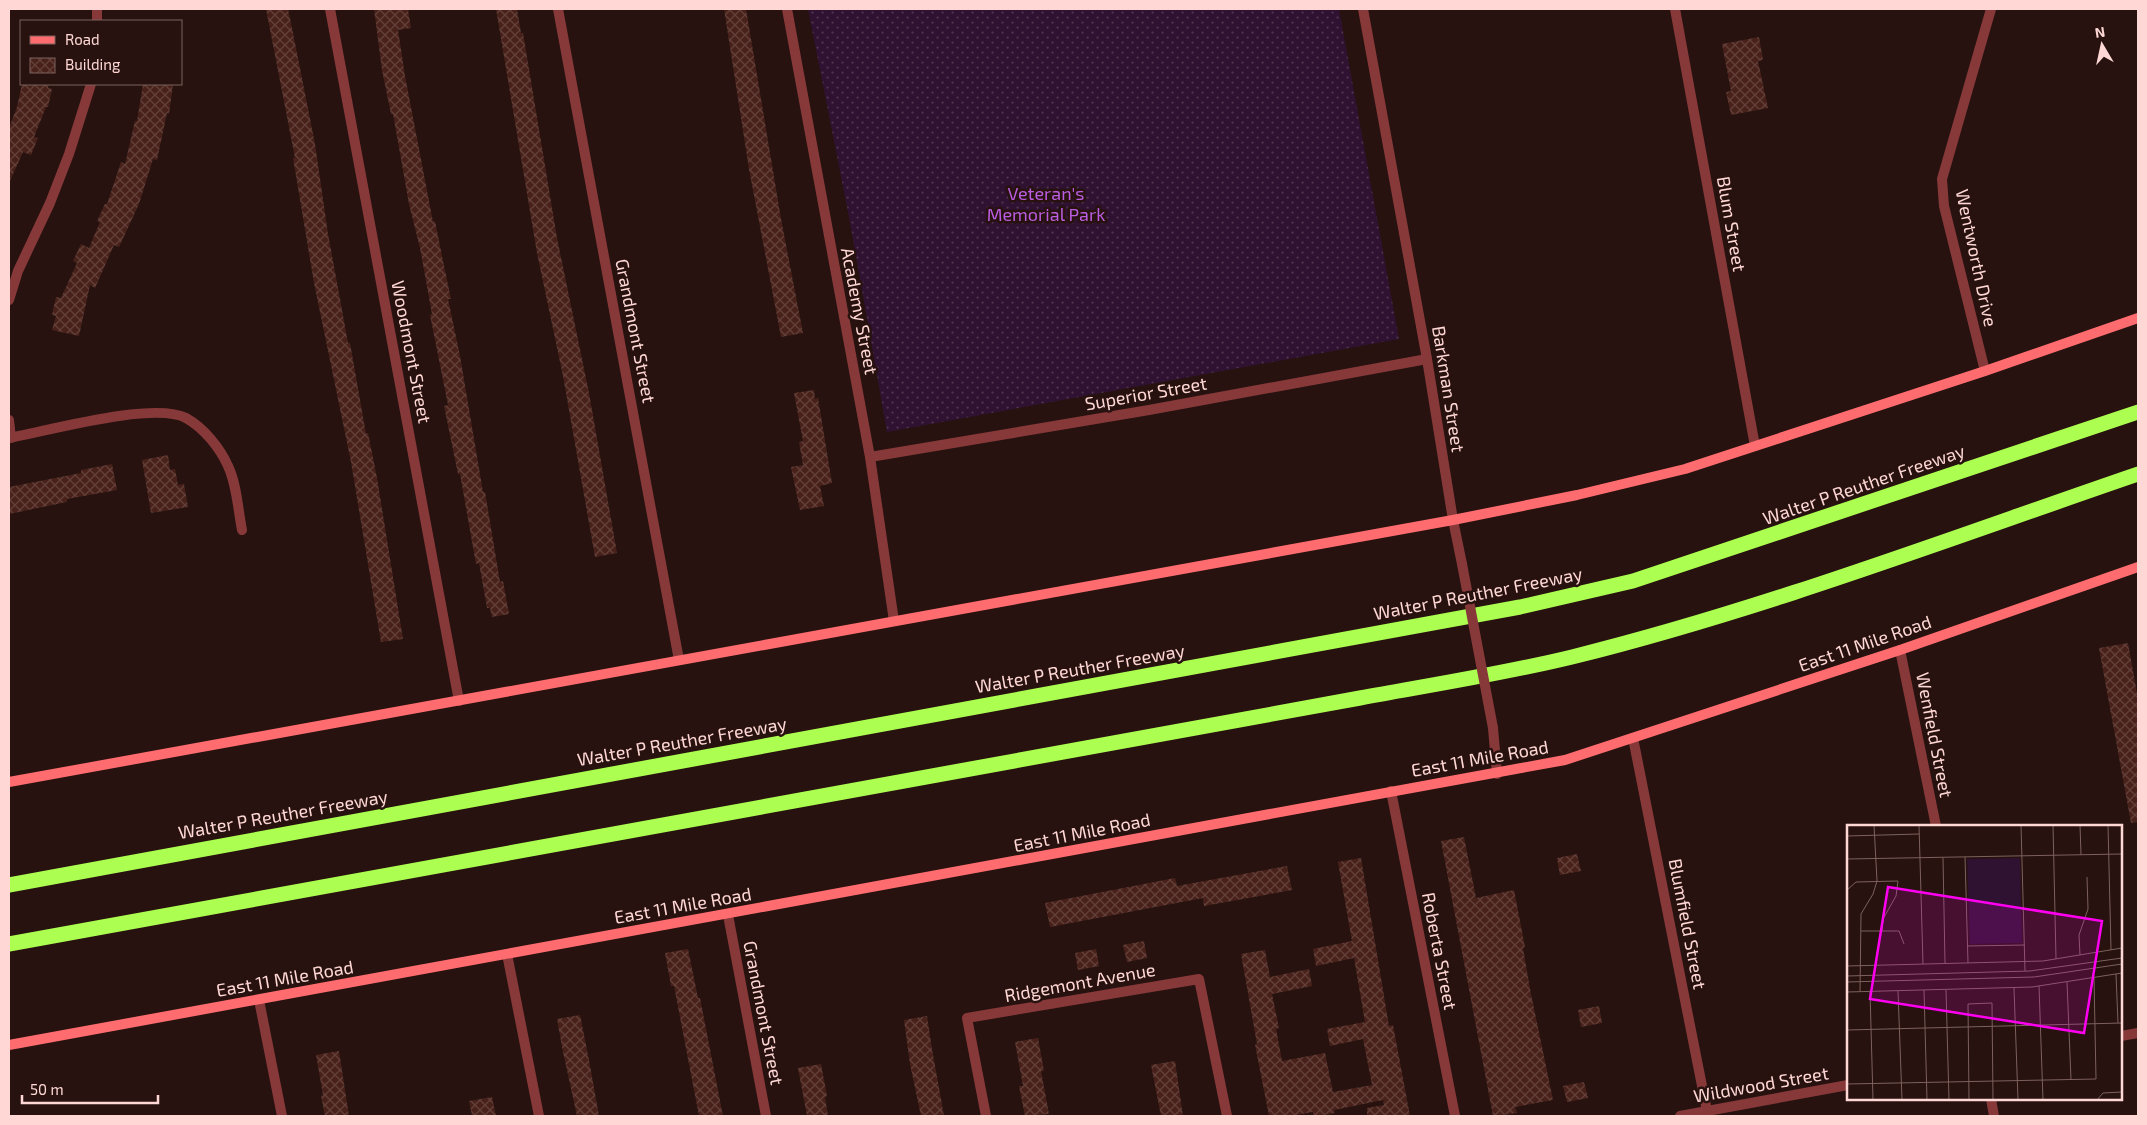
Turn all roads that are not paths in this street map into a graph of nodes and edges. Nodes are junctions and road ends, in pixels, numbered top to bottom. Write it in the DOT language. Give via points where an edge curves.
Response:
graph roads {
  1 [pos="330,9"];
  2 [pos="558,9"];
  3 [pos="787,9"];
  4 [pos="1363,9"];
  5 [pos="1675,9"];
  6 [pos="1992,9"];
  7 [pos="91,85"];
  8 [pos="9,300"];
  9 [pos="2138,318"];
  10 [pos="1427,359"];
  11 [pos="1984,371"];
  12 [pos="2138,412"];
  13 [pos="9,420"];
  14 [pos="10,438"];
  15 [pos="1755,446"];
  16 [pos="870,457"];
  17 [pos="2138,474"];
  18 [pos="1453,520"];
  19 [pos="242,530"];
  20 [pos="2138,567"];
  21 [pos="894,621"];
  22 [pos="1900,650"];
  23 [pos="679,660"];
  24 [pos="459,701"];
  25 [pos="1633,738"];
  26 [pos="1497,774"];
  27 [pos="9,782"];
  28 [pos="1391,792"];
  29 [pos="1936,825"];
  30 [pos="9,885"];
  31 [pos="728,915"];
  32 [pos="9,944"];
  33 [pos="507,954"];
  34 [pos="259,1000"];
  35 [pos="2138,1033"];
  36 [pos="2122,1036"];
  37 [pos="9,1045"];
  38 [pos="1847,1086"];
  39 [pos="1991,1100"];
  40 [pos="1708,1114"];
  41 [pos="282,1116"];
  42 [pos="539,1116"];
  43 [pos="766,1116"];
  44 [pos="986,1116"];
  45 [pos="1226,1116"];
  46 [pos="1455,1116"];
  47 [pos="1680,1116"];
  48 [pos="1994,1116"];
  1 -- 24 [label="street, Woodmont Street"];
  2 -- 23 [label="street, Grandmont Street"];
  3 -- 16 [label="street, Academy Street"];
  4 -- 10 [label="street, Barkman Street"];
  5 -- 15 [label="street, Blum Street"];
  6 -- 11 [label="street, Wentworth Drive" via="1942,179 1944,206"];
  7 -- 8 [label="street" via="69,154 18,271"];
  9 -- 11 [label="main road"];
  10 -- 16 [label="street, Superior Street"];
  10 -- 18 [label="street, Barkman Street"];
  11 -- 15 [label="main road"];
  12 -- 30 [label="highway, Walter P Reuther Freeway" via="1633,581 1520,607"];
  13 -- 14 [label="street"];
  14 -- 19 [label="street" via="149,413 185,418 216,445 229,467"];
  15 -- 18 [label="main road" via="1626,484"];
  16 -- 21 [label="street, Academy Street"];
  17 -- 32 [label="highway" via="1766,601 1571,657"];
  18 -- 21 [label="main road"];
  18 -- 26 [label="street, Barkman Street, bridge" via="1493,728"];
  20 -- 22 [label="main road, East 11 Mile Road"];
  21 -- 23 [label="main road"];
  22 -- 25 [label="main road, East 11 Mile Road"];
  22 -- 29 [label="street, Wenfield Street"];
  23 -- 24 [label="main road"];
  24 -- 27 [label="main road"];
  25 -- 26 [label="main road, East 11 Mile Road" via="1565,760"];
  25 -- 40 [label="street, Blumfield Street"];
  26 -- 28 [label="main road, East 11 Mile Road"];
  28 -- 31 [label="main road, East 11 Mile Road"];
  28 -- 46 [label="street, Roberta Street"];
  31 -- 33 [label="main road, East 11 Mile Road"];
  31 -- 43 [label="street, Grandmont Street"];
  33 -- 34 [label="main road, East 11 Mile Road"];
  33 -- 42 [label="street"];
  34 -- 37 [label="main road, East 11 Mile Road"];
  34 -- 41 [label="street"];
  35 -- 36 [label="street"];
  38 -- 40 [label="street, Wildwood Street"];
  39 -- 48 [label="street"];
  40 -- 47 [label="street, Wildwood Street"];
  44 -- 45 [label="street, Ridgemont Avenue" via="967,1018 1198,979"];
}
